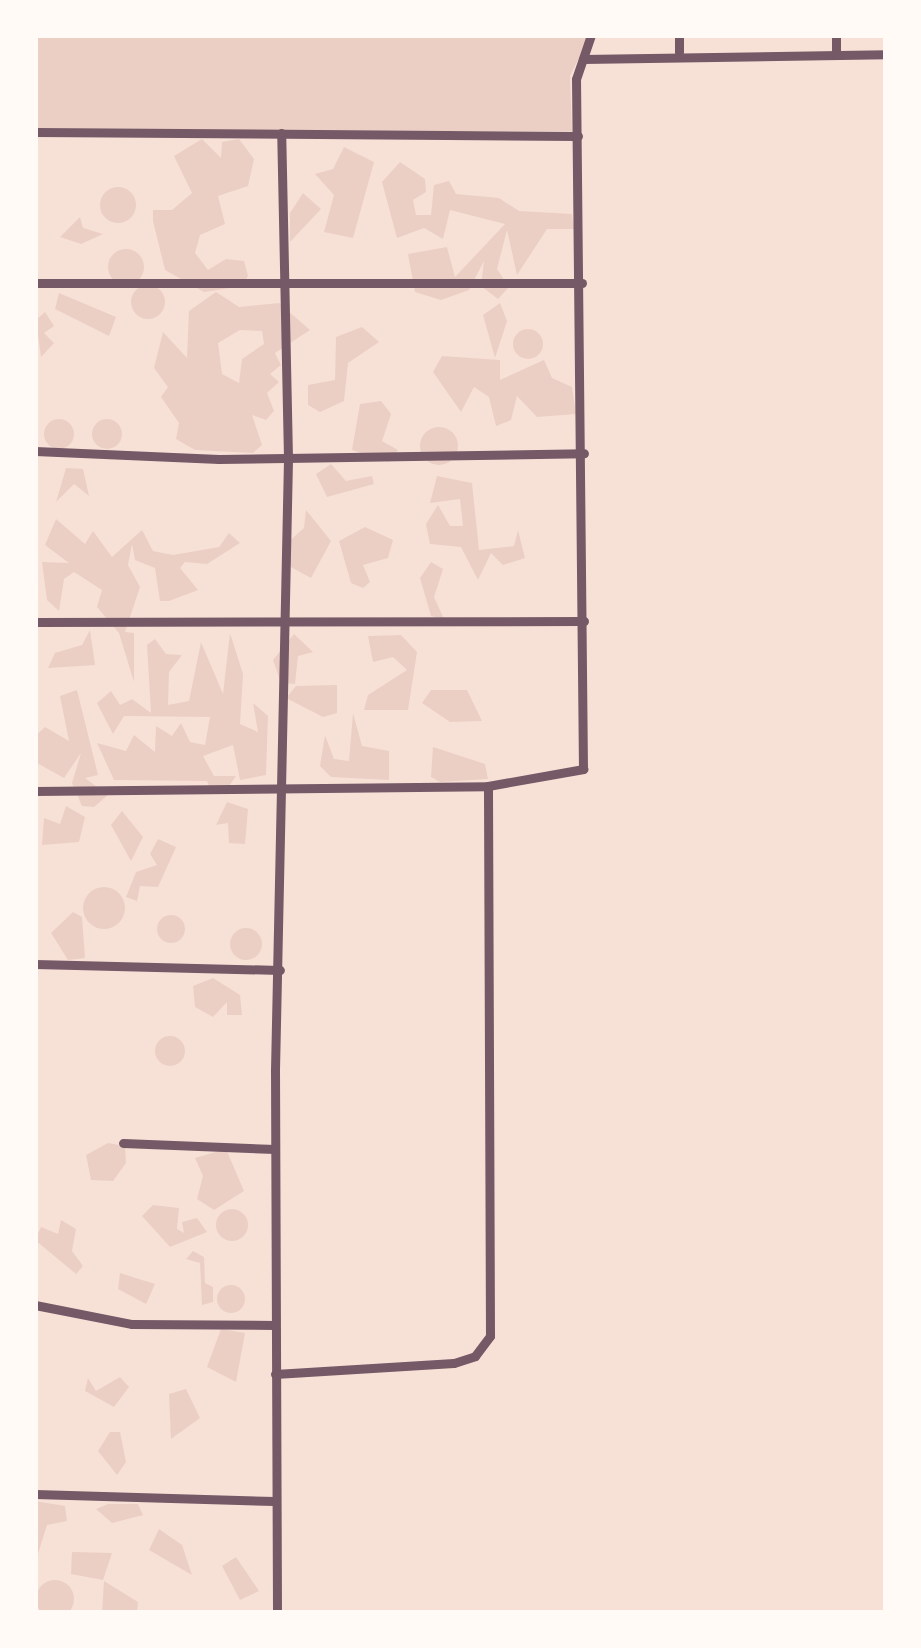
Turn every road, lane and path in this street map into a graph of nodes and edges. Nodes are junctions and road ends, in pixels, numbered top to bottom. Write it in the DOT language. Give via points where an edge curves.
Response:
graph roads {
  1 [pos="591,35"];
  2 [pos="679,35"];
  3 [pos="836,35"];
  4 [pos="678,52"];
  5 [pos="836,54"];
  6 [pos="886,54"];
  7 [pos="583,59"];
  8 [pos="35,132"];
  9 [pos="280,133"];
  10 [pos="578,136"];
  11 [pos="281,280"];
  12 [pos="35,283"];
  13 [pos="582,283"];
  14 [pos="35,451"];
  15 [pos="584,453"];
  16 [pos="288,458"];
  17 [pos="35,622"];
  18 [pos="584,622"];
  19 [pos="287,629"];
  20 [pos="488,786"];
  21 [pos="284,788"];
  22 [pos="35,791"];
  23 [pos="35,964"];
  24 [pos="280,970"];
  25 [pos="122,1143"];
  26 [pos="275,1150"];
  27 [pos="35,1305"];
  28 [pos="275,1325"];
  29 [pos="275,1374"];
  30 [pos="35,1494"];
  31 [pos="274,1501"];
  32 [pos="278,1613"];
  1 -- 7 [label="street"];
  2 -- 4 [label="street"];
  3 -- 5 [label="street"];
  4 -- 5 [label="street"];
  4 -- 7 [label="street"];
  5 -- 6 [label="street"];
  7 -- 10 [label="street"];
  8 -- 9 [label="street"];
  9 -- 10 [label="street"];
  9 -- 11 [label="street"];
  10 -- 13 [label="street"];
  11 -- 12 [label="street"];
  11 -- 13 [label="street"];
  11 -- 16 [label="street"];
  13 -- 15 [label="street"];
  14 -- 16 [label="street"];
  15 -- 16 [label="street"];
  15 -- 18 [label="street"];
  16 -- 19 [label="street"];
  17 -- 19 [label="street"];
  18 -- 19 [label="street"];
  18 -- 20 [label="street" via="583,770"];
  19 -- 21 [label="street"];
  20 -- 21 [label="street"];
  20 -- 29 [label="street" via="490,1336 454,1363"];
  21 -- 22 [label="street"];
  21 -- 24 [label="street"];
  23 -- 24 [label="street"];
  24 -- 26 [label="street"];
  25 -- 26 [label="street"];
  26 -- 28 [label="street"];
  27 -- 28 [label="street" via="132,1324"];
  28 -- 29 [label="street"];
  29 -- 31 [label="street"];
  30 -- 31 [label="street"];
  31 -- 32 [label="street"];
}
